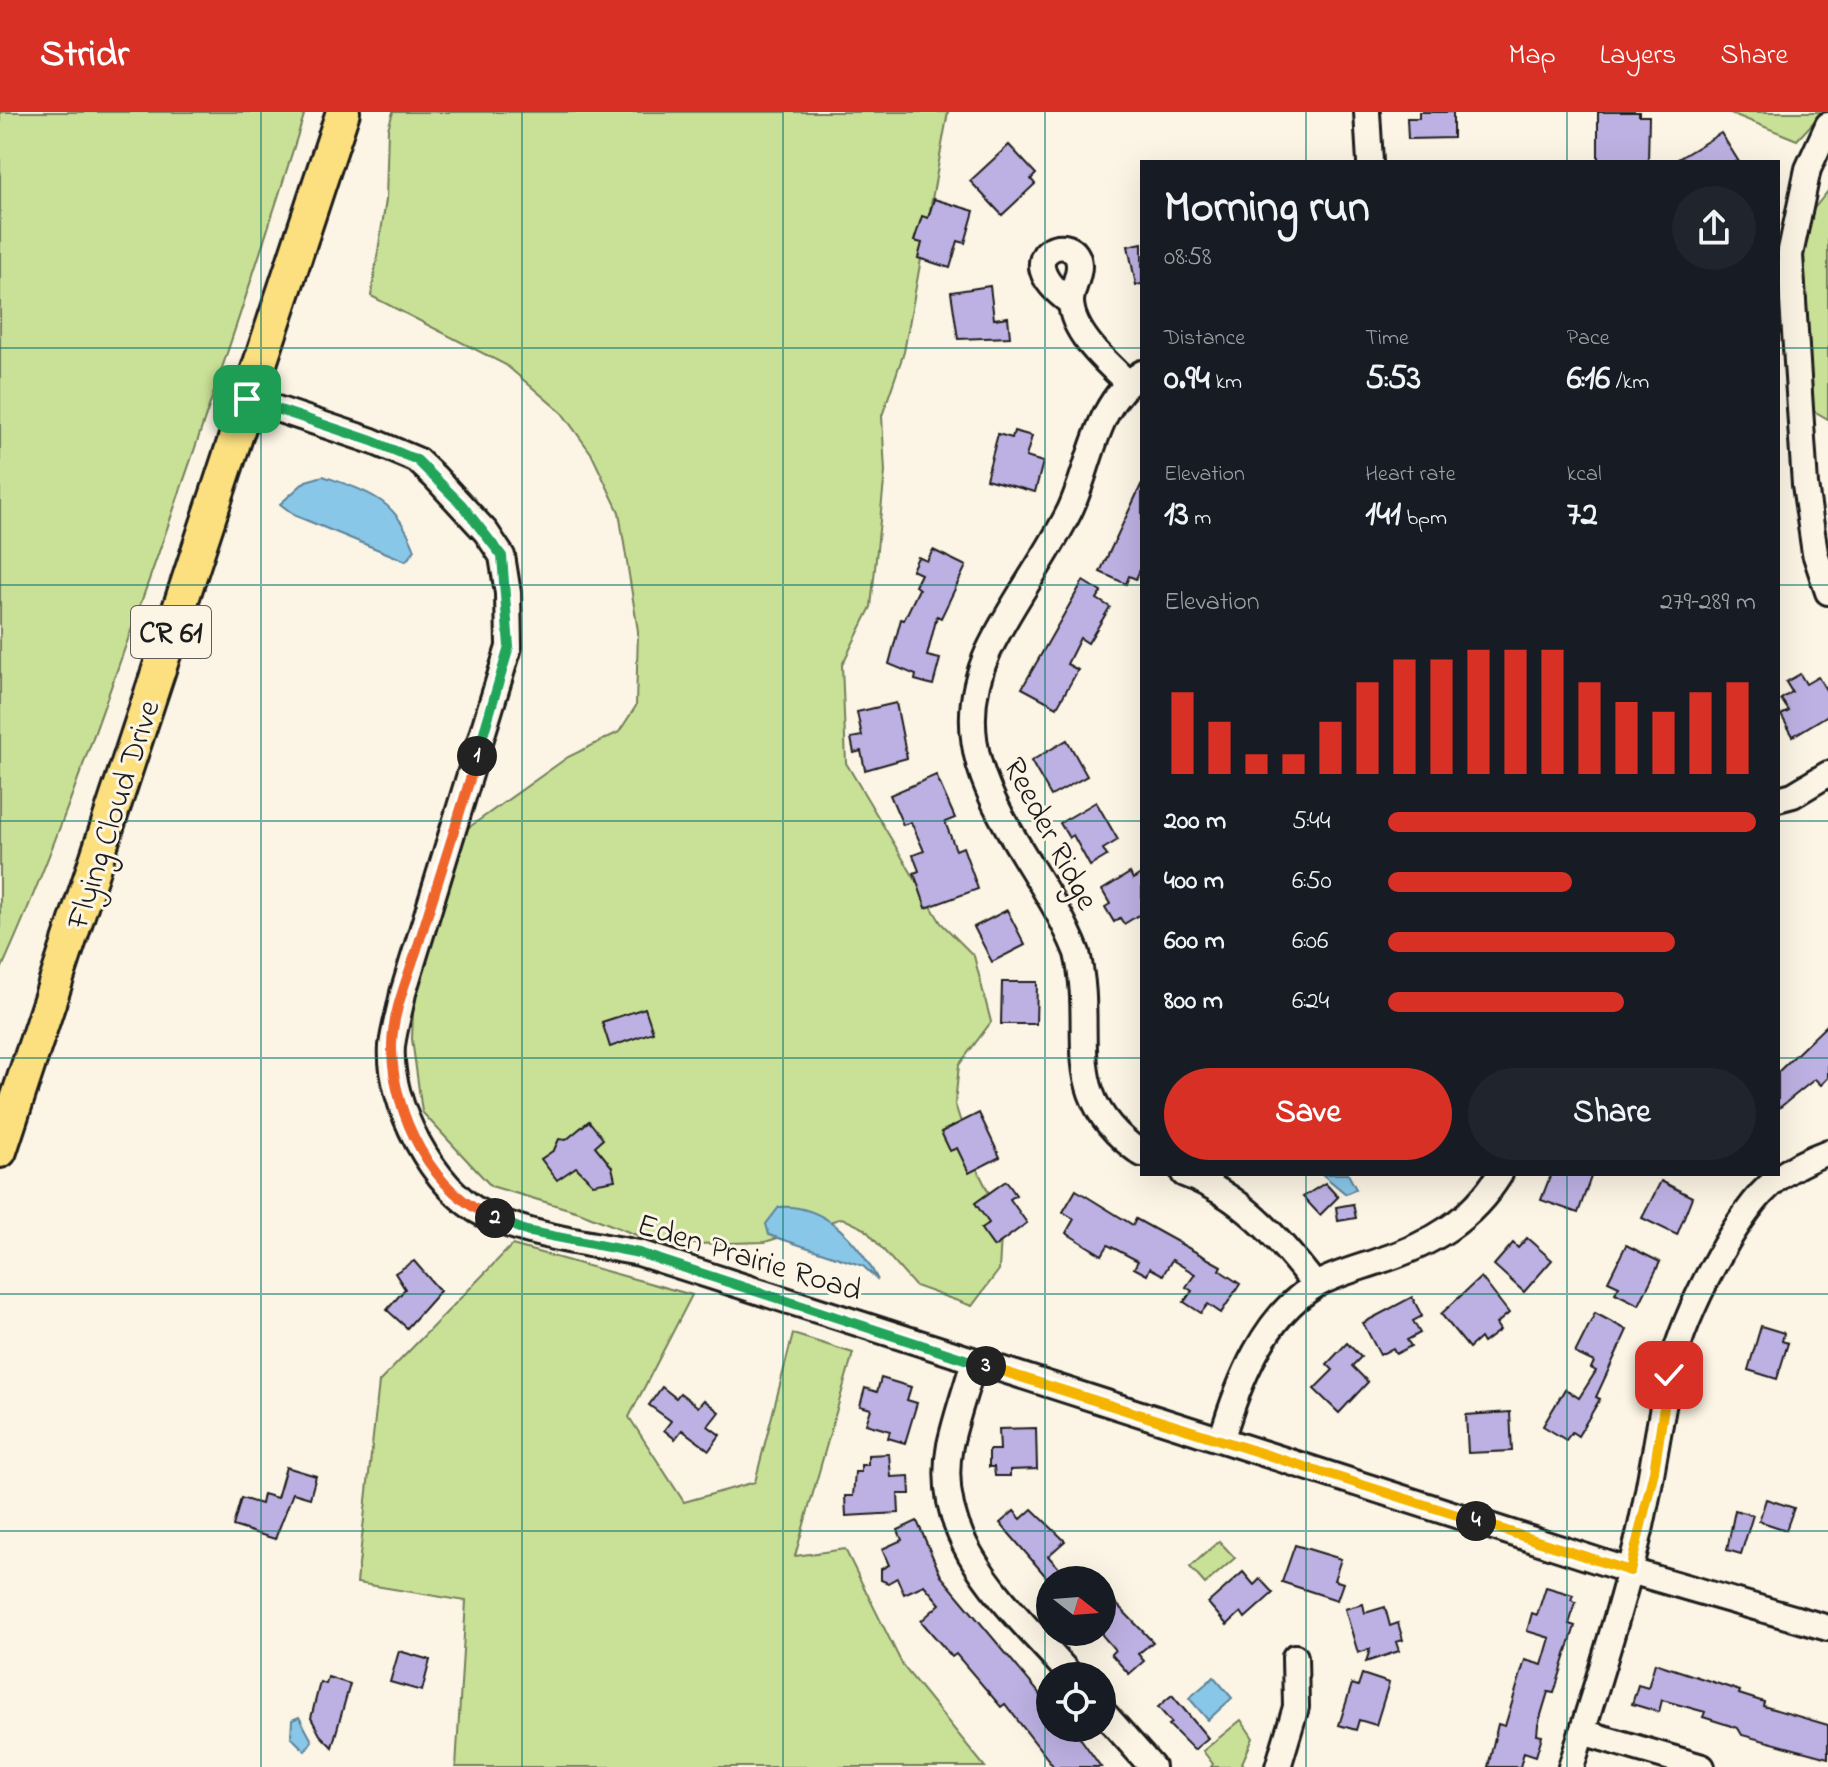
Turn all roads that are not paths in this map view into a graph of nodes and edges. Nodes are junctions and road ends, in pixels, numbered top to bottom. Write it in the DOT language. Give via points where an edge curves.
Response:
graph roads {
  1 [pos="343,112"];
  2 [pos="1367,112"];
  3 [pos="1828,125"];
  4 [pos="1370,160"];
  5 [pos="1071,303"];
  6 [pos="1135,378"];
  7 [pos="247,399"];
  8 [pos="1828,592"];
  9 [pos="1828,774"];
  10 [pos="1780,798"];
  11 [pos="0,1151"];
  12 [pos="1828,1152"];
  13 [pos="1140,1153"];
  14 [pos="1188,1176"];
  15 [pos="1499,1176"];
  16 [pos="1315,1285"];
  17 [pos="974,1362"];
  18 [pos="1222,1438"];
  19 [pos="1630,1571"];
  20 [pos="1828,1628"];
  21 [pos="1295,1657"];
  22 [pos="1059,1662"];
  23 [pos="1116,1727"];
  24 [pos="1582,1732"];
  25 [pos="1152,1767"];
  26 [pos="1278,1767"];
  27 [pos="1571,1767"];
  28 [pos="1702,1767"];
  1 -- 7 [label="main road, Flying Cloud Drive / CR 61"];
  2 -- 4 [label="street"];
  3 -- 8 [label="street" via="1808,169 1790,255 1805,485 1815,553"];
  5 -- 6 [label="street" via="1083,333"];
  6 -- 13 [label="street, Reeder Ridge" via="1097,432 1065,519 989,649 970,716 974,753 989,793 1077,953 1087,1086 1096,1125"];
  7 -- 11 [label="main road, Flying Cloud Drive / CR 61"];
  7 -- 17 [label="street, Eden Prairie Road" via="417,460 502,556 509,647 403,993 392,1048 403,1113 429,1164 482,1214 526,1231 639,1253"];
  9 -- 10 [label="street"];
  12 -- 19 [label="street" via="1782,1175 1762,1192 1726,1246 1686,1328 1669,1375 1654,1471"];
  14 -- 16 [label="street" via="1250,1211"];
  15 -- 16 [label="street" via="1444,1234"];
  16 -- 18 [label="street" via="1249,1359"];
  17 -- 18 [label="street, Eden Prairie Road"];
  17 -- 22 [label="street" via="950,1447 954,1522 969,1558"];
  18 -- 19 [label="street, Eden Prairie Road"];
  19 -- 20 [label="street, Eden Prairie Road"];
  19 -- 24 [label="street"];
  21 -- 26 [label="street" via="1296,1707"];
  23 -- 25 [label="street"];
  24 -- 27 [label="street"];
  24 -- 28 [label="street"];
}
